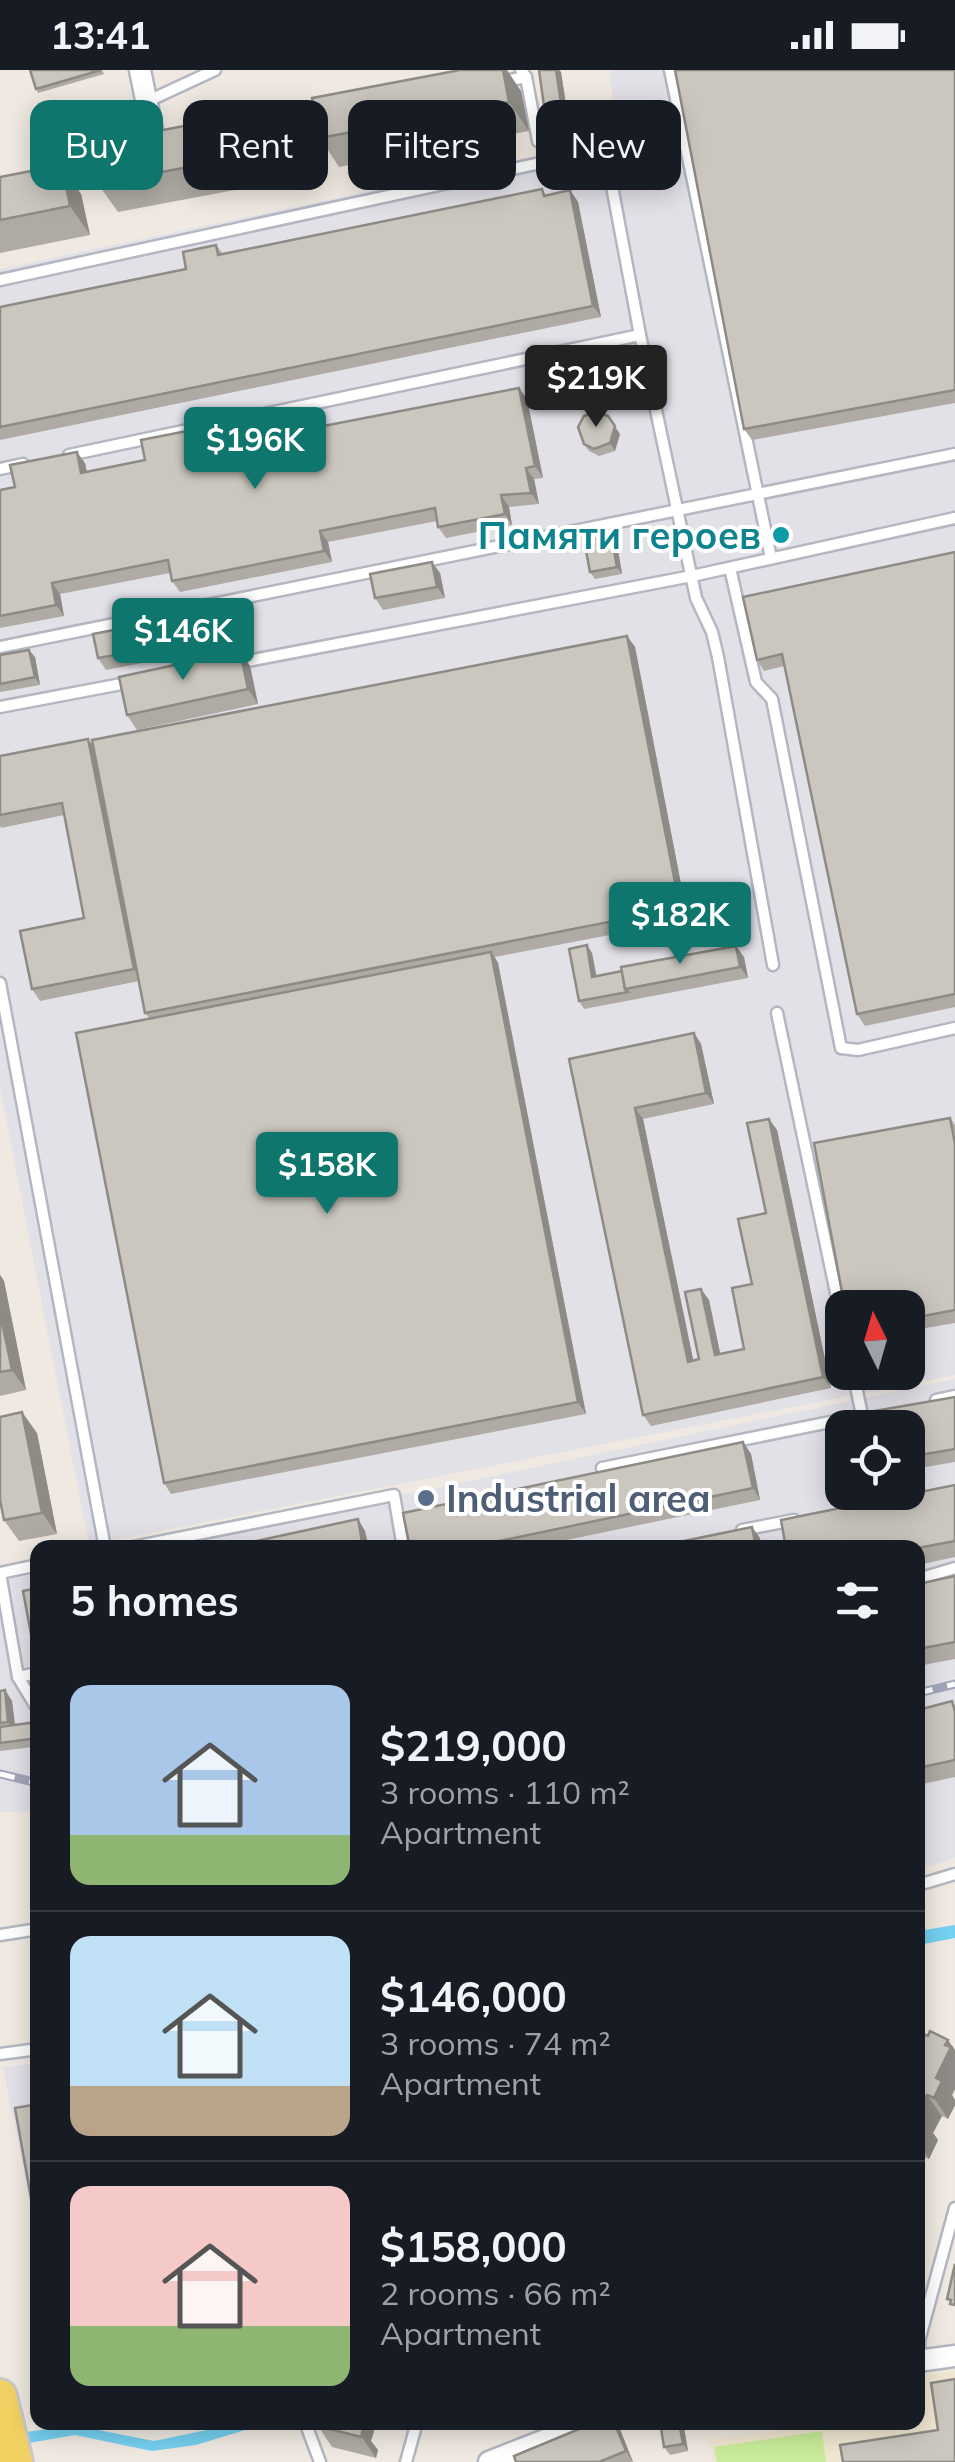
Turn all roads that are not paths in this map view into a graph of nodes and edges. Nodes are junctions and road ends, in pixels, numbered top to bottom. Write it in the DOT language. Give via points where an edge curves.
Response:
graph roads {
  1 [pos="140,70"];
  2 [pos="215,70"];
  3 [pos="670,70"];
  4 [pos="524,73"];
  5 [pos="487,85"];
  6 [pos="146,100"];
  7 [pos="150,100"];
  8 [pos="332,118"];
  9 [pos="328,119"];
  10 [pos="536,131"];
  11 [pos="0,280"];
  12 [pos="640,335"];
  13 [pos="955,454"];
  14 [pos="58,457"];
  15 [pos="39,461"];
  16 [pos="0,469"];
  17 [pos="756,494"];
  18 [pos="680,508"];
  19 [pos="955,518"];
  20 [pos="770,558"];
  21 [pos="730,568"];
  22 [pos="692,576"];
  23 [pos="0,647"];
  24 [pos="231,664"];
  25 [pos="154,678"];
  26 [pos="0,708"];
  27 [pos="773,965"];
  28 [pos="0,983"];
  29 [pos="777,1012"];
  30 [pos="955,1028"];
  31 [pos="835,1290"];
  32 [pos="955,1396"];
  33 [pos="918,1404"];
  34 [pos="825,1423"];
  35 [pos="602,1468"];
  36 [pos="804,1518"];
  37 [pos="728,1533"];
  38 [pos="104,1540"];
  39 [pos="168,1540"];
  40 [pos="402,1540"];
  41 [pos="30,1567"];
  42 [pos="955,1568"];
  43 [pos="0,1573"];
  44 [pos="925,1576"];
  45 [pos="30,1675"];
  46 [pos="18,1678"];
  47 [pos="30,1697"];
  48 [pos="955,1874"];
  49 [pos="925,1883"];
  50 [pos="30,1930"];
  51 [pos="0,1935"];
  52 [pos="30,2050"];
  53 [pos="0,2054"];
  54 [pos="955,2208"];
  55 [pos="925,2319"];
  56 [pos="955,2356"];
  57 [pos="925,2359"];
  58 [pos="4,2408"];
  59 [pos="308,2430"];
  60 [pos="415,2430"];
  61 [pos="571,2430"];
  62 [pos="16,2462"];
  63 [pos="320,2462"];
  64 [pos="406,2462"];
  65 [pos="489,2462"];
  1 -- 6 [label="street"];
  2 -- 7 [label="lane"];
  3 -- 17 [label="lane"];
  4 -- 5 [label="lane"];
  4 -- 10 [label="lane"];
  8 -- 9 [label="lane"];
  11 -- 12 [label="lane" via="606,148"];
  12 -- 14 [label="lane"];
  12 -- 18 [label="lane"];
  13 -- 17 [label="lane"];
  15 -- 16 [label="lane"];
  17 -- 18 [label="lane"];
  17 -- 20 [label="lane"];
  18 -- 22 [label="lane"];
  18 -- 23 [label="lane"];
  19 -- 20 [label="lane"];
  20 -- 21 [label="lane"];
  21 -- 22 [label="lane"];
  21 -- 30 [label="lane" via="756,682 772,699 841,1048"];
  22 -- 24 [label="lane"];
  22 -- 27 [label="lane" via="718,657"];
  25 -- 26 [label="lane"];
  28 -- 38 [label="lane"];
  29 -- 31 [label="lane"];
  32 -- 33 [label="lane"];
  34 -- 35 [label="lane"];
  36 -- 37 [label="lane"];
  39 -- 40 [label="lane" via="394,1495"];
  41 -- 43 [label="lane"];
  42 -- 44 [label="lane"];
  43 -- 46 [label="lane"];
  45 -- 46 [label="lane"];
  46 -- 47 [label="lane"];
  48 -- 49 [label="lane"];
  50 -- 51 [label="lane"];
  52 -- 53 [label="lane"];
  54 -- 55 [label="lane"];
  56 -- 57 [label="street"];
  58 -- 62 [label="main road"];
  59 -- 63 [label="lane"];
  60 -- 64 [label="lane"];
  61 -- 65 [label="street"];
}
